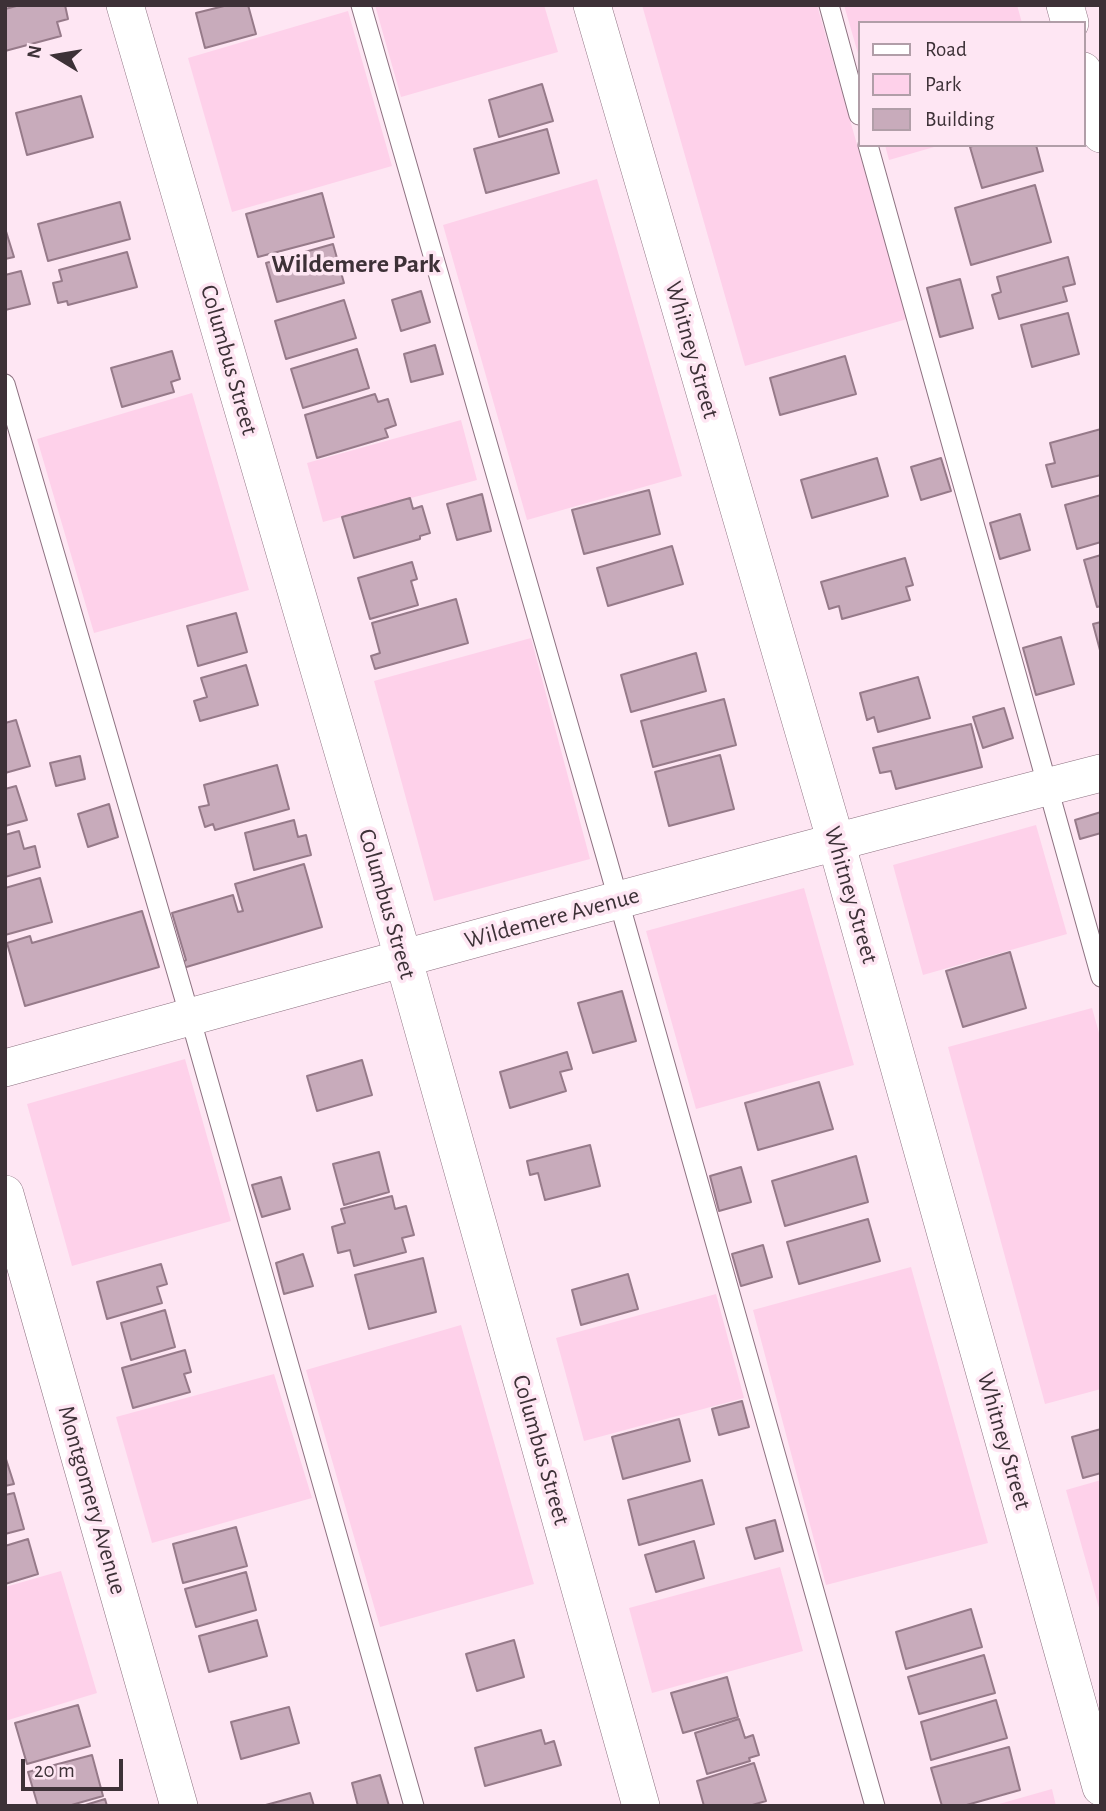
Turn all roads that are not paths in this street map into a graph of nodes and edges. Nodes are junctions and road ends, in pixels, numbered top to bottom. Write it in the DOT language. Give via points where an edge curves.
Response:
graph roads {
  1 [pos="125,5"];
  2 [pos="361,5"];
  3 [pos="592,5"];
  4 [pos="829,5"];
  5 [pos="1085,78"];
  6 [pos="858,111"];
  7 [pos="1101,134"];
  8 [pos="869,147"];
  9 [pos="5,384"];
  10 [pos="1101,773"];
  11 [pos="1048,787"];
  12 [pos="836,842"];
  13 [pos="618,900"];
  14 [pos="403,957"];
  15 [pos="1101,977"];
  16 [pos="190,1017"];
  17 [pos="5,1068"];
  18 [pos="5,1194"];
  19 [pos="1101,1787"];
  20 [pos="179,1806"];
  21 [pos="414,1806"];
  22 [pos="641,1806"];
  23 [pos="875,1806"];
  1 -- 14 [label="street, Columbus Street"];
  2 -- 13 [label="lane"];
  3 -- 12 [label="street, Whitney Street"];
  4 -- 6 [label="lane"];
  5 -- 7 [label="street"];
  8 -- 11 [label="lane"];
  9 -- 16 [label="lane"];
  10 -- 11 [label="street, Wildemere Avenue"];
  11 -- 12 [label="street, Wildemere Avenue"];
  11 -- 15 [label="lane"];
  12 -- 13 [label="street, Wildemere Avenue"];
  12 -- 19 [label="street, Whitney Street"];
  13 -- 14 [label="street, Wildemere Avenue"];
  13 -- 23 [label="lane"];
  14 -- 16 [label="street, Wildemere Avenue"];
  14 -- 22 [label="street, Columbus Street"];
  16 -- 17 [label="street, Wildemere Avenue"];
  16 -- 21 [label="lane"];
  18 -- 20 [label="street, Montgomery Avenue"];
}
